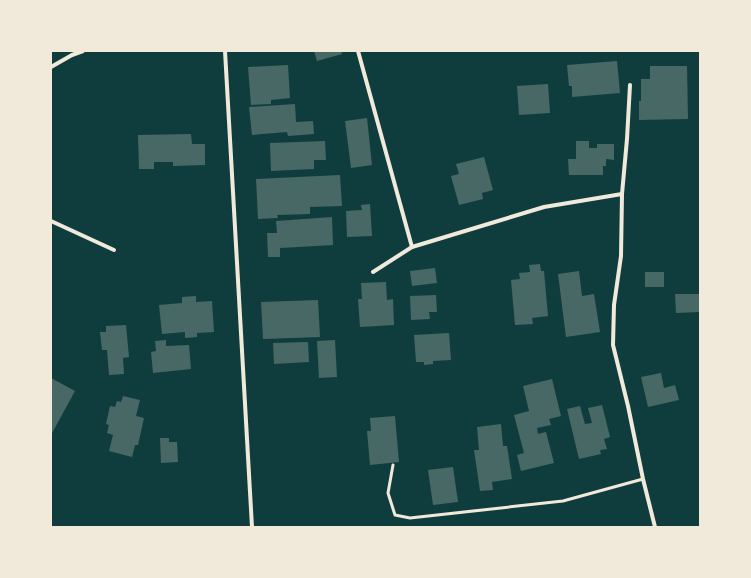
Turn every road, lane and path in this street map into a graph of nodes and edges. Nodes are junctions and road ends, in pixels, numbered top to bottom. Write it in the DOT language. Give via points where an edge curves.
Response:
graph roads {
  1 [pos="83,51"];
  2 [pos="225,51"];
  3 [pos="358,51"];
  4 [pos="51,67"];
  5 [pos="630,85"];
  6 [pos="622,194"];
  7 [pos="51,221"];
  8 [pos="412,246"];
  9 [pos="114,250"];
  10 [pos="373,272"];
  11 [pos="393,465"];
  12 [pos="643,479"];
  13 [pos="252,527"];
  14 [pos="655,527"];
  1 -- 4 [label="street"];
  2 -- 13 [label="street"];
  3 -- 8 [label="street"];
  5 -- 6 [label="street"];
  6 -- 8 [label="street" via="544,207"];
  6 -- 12 [label="street" via="621,256 614,305 613,345"];
  7 -- 9 [label="street"];
  8 -- 10 [label="street"];
  11 -- 12 [label="lane" via="388,493 395,515 410,518 563,501"];
  12 -- 14 [label="street"];
}
